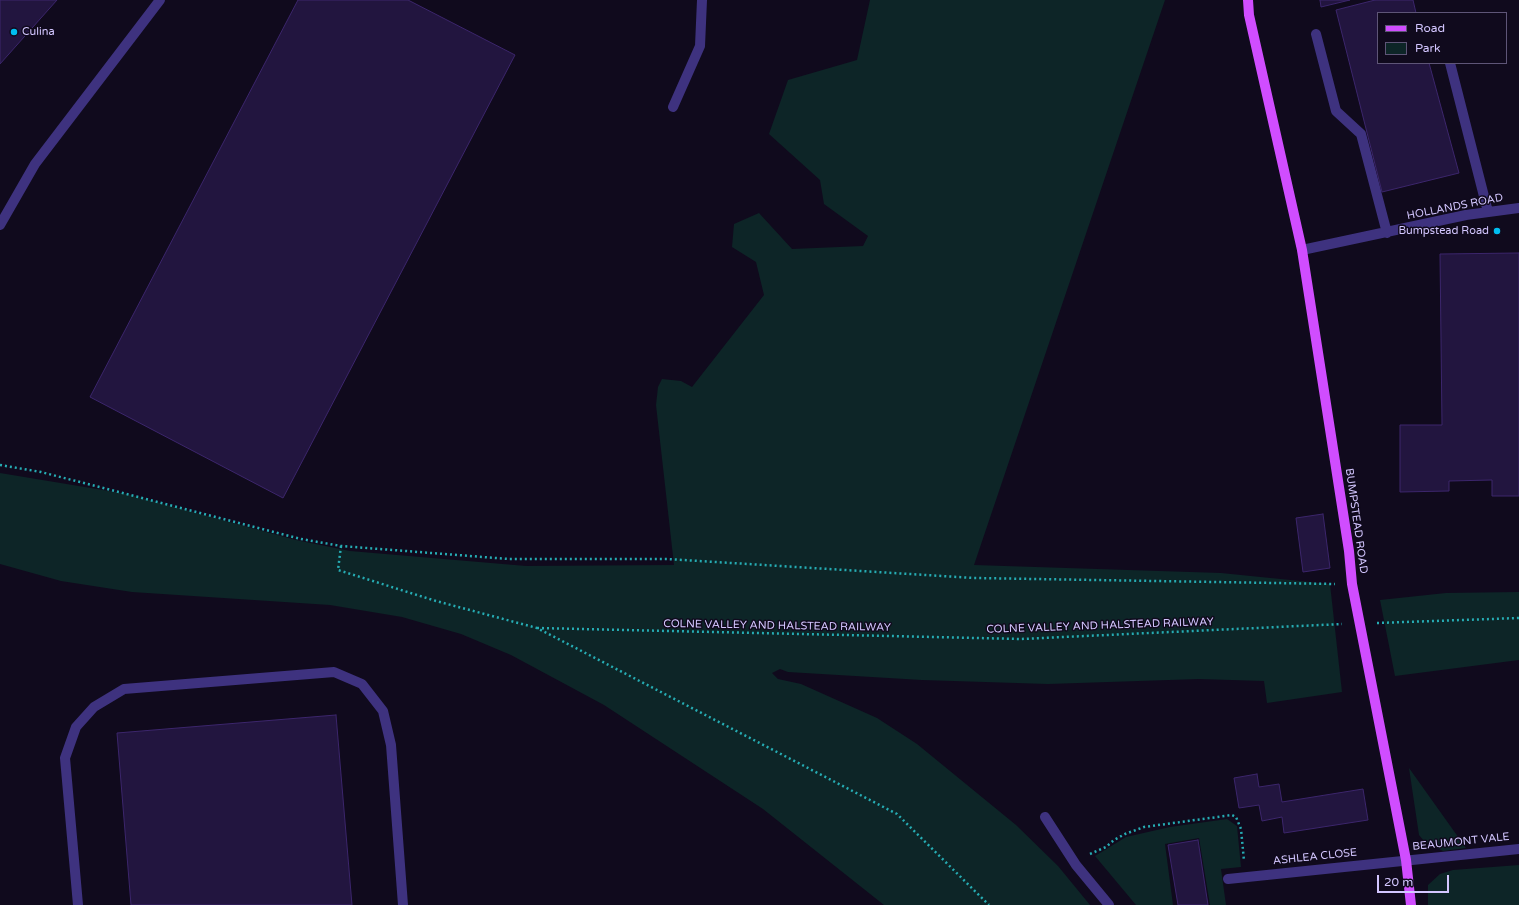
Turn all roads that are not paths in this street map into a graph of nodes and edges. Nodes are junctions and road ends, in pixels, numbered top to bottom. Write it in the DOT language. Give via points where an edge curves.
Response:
graph roads {
  1 [pos="160,0"];
  2 [pos="702,0"];
  3 [pos="1248,0"];
  4 [pos="1316,34"];
  5 [pos="1450,64"];
  6 [pos="673,107"];
  7 [pos="1519,208"];
  8 [pos="1488,212"];
  9 [pos="0,225"];
  10 [pos="1387,233"];
  11 [pos="1302,250"];
  12 [pos="1045,818"];
  13 [pos="1519,849"];
  14 [pos="1406,860"];
  15 [pos="1228,879"];
  16 [pos="78,905"];
  17 [pos="404,905"];
  18 [pos="1109,905"];
  19 [pos="1411,905"];
  1 -- 9 [label="street" via="35,164"];
  2 -- 6 [label="street" via="700,46"];
  3 -- 11 [label="main road, BUMPSTEAD ROAD" via="1249,15"];
  4 -- 10 [label="street" via="1336,111 1361,134"];
  5 -- 8 [label="street"];
  7 -- 8 [label="street, HOLLANDS ROAD"];
  8 -- 10 [label="street, HOLLANDS ROAD"];
  10 -- 11 [label="street, HOLLANDS ROAD"];
  11 -- 14 [label="main road, BUMPSTEAD ROAD" via="1352,584"];
  12 -- 18 [label="street" via="1076,865"];
  13 -- 14 [label="street, BEAUMONT VALE"];
  14 -- 15 [label="street, ASHLEA CLOSE"];
  14 -- 19 [label="main road, BUMPSTEAD ROAD"];
  16 -- 17 [label="street" via="65,758 76,728 94,707 124,689 334,672 362,684 383,711 390,745"];
}
